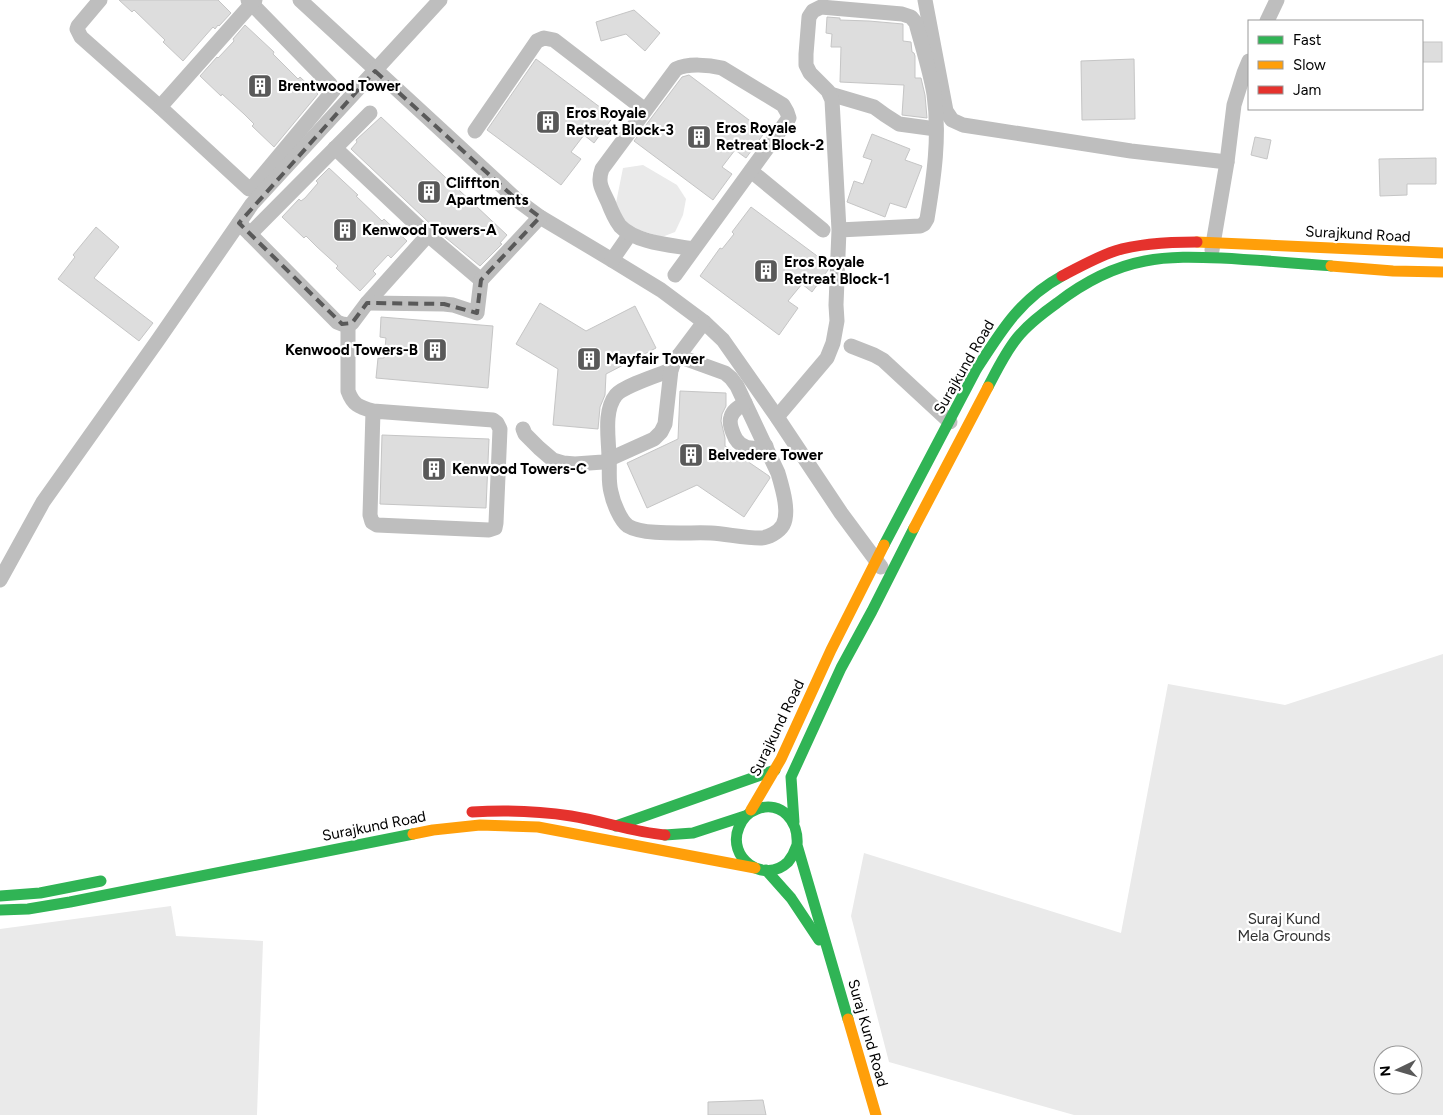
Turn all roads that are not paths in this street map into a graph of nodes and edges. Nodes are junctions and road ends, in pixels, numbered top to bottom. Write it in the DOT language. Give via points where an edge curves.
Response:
graph roads {
  1 [pos="100,0"];
  2 [pos="300,0"];
  3 [pos="440,0"];
  4 [pos="925,0"];
  5 [pos="1277,0"];
  6 [pos="251,1"];
  7 [pos="1267,20"];
  8 [pos="1248,64"];
  9 [pos="376,71"];
  10 [pos="830,94"];
  11 [pos="160,107"];
  12 [pos="645,110"];
  13 [pos="370,112"];
  14 [pos="936,129"];
  15 [pos="475,131"];
  16 [pos="335,148"];
  17 [pos="1227,162"];
  18 [pos="751,171"];
  19 [pos="540,217"];
  20 [pos="239,223"];
  21 [pos="822,230"];
  22 [pos="838,230"];
  23 [pos="250,234"];
  24 [pos="630,234"];
  25 [pos="428,235"];
  26 [pos="1214,242"];
  27 [pos="694,249"];
  28 [pos="1443,253"];
  29 [pos="1210,258"];
  30 [pos="612,260"];
  31 [pos="1443,272"];
  32 [pos="675,275"];
  33 [pos="481,280"];
  34 [pos="367,303"];
  35 [pos="704,322"];
  36 [pos="348,325"];
  37 [pos="851,346"];
  38 [pos="674,363"];
  39 [pos="745,403"];
  40 [pos="373,411"];
  41 [pos="777,417"];
  42 [pos="950,422"];
  43 [pos="523,429"];
  44 [pos="766,446"];
  45 [pos="610,459"];
  46 [pos="876,560"];
  47 [pos="888,577"];
  48 [pos="0,580"];
  49 [pos="775,770"];
  50 [pos="458,812"];
  51 [pos="748,813"];
  52 [pos="794,822"];
  53 [pos="616,826"];
  54 [pos="797,845"];
  55 [pos="761,869"];
  56 [pos="109,879"];
  57 [pos="0,896"];
  58 [pos="0,910"];
  59 [pos="831,959"];
  60 [pos="876,1115"];
  1 -- 11 [label="street" via="78,26 78,33"];
  2 -- 9 [label="street"];
  3 -- 9 [label="street"];
  4 -- 17 [label="street" via="946,111 952,120 963,125 1131,151"];
  5 -- 7 [label="street"];
  6 -- 11 [label="street"];
  6 -- 11 [label="street" via="333,91 252,188 247,189"];
  8 -- 17 [label="street" via="1234,105"];
  9 -- 19 [label="street" via="517,200"];
  9 -- 20 [label="street" via="252,204"];
  10 -- 14 [label="street" via="874,107 899,124"];
  10 -- 14 [label="street" via="806,65 809,17 813,10 821,7 902,14 916,23 932,80"];
  10 -- 22 [label="street"];
  12 -- 15 [label="street" via="554,40 544,38 537,41"];
  12 -- 18 [label="street" via="676,69 682,66 722,68 783,105 789,118"];
  12 -- 24 [label="street" via="599,176 615,217"];
  13 -- 16 [label="street"];
  14 -- 22 [label="street" via="936,160 924,224"];
  16 -- 23 [label="street"];
  16 -- 25 [label="street"];
  17 -- 26 [label="street"];
  18 -- 21 [label="street"];
  18 -- 27 [label="street"];
  19 -- 30 [label="street"];
  19 -- 33 [label="street"];
  20 -- 23 [label="street"];
  20 -- 48 [label="street" via="43,502"];
  22 -- 41 [label="street" via="837,321 833,344 827,358"];
  23 -- 36 [label="street" via="338,322"];
  24 -- 27 [label="street"];
  24 -- 30 [label="street"];
  25 -- 33 [label="street"];
  25 -- 34 [label="street"];
  26 -- 28 [label="main road, Surajkund Road"];
  26 -- 29 [label="street"];
  26 -- 42 [label="main road, Surajkund Road" via="1148,244 1114,251 1040,290 1007,322 976,370"];
  27 -- 32 [label="street"];
  29 -- 31 [label="main road, Surajkund Road"];
  29 -- 47 [label="main road, Surajkund Road" via="1167,258 1128,266 1086,284 1049,308 1020,334 1005,354"];
  30 -- 35 [label="street" via="661,290"];
  33 -- 34 [label="street" via="477,313 444,304"];
  34 -- 36 [label="street"];
  35 -- 38 [label="street"];
  35 -- 41 [label="street" via="722,340"];
  36 -- 40 [label="street" via="350,398 359,408"];
  37 -- 42 [label="street" via="883,360"];
  38 -- 39 [label="street" via="725,373 737,386"];
  38 -- 45 [label="street" via="661,432 654,439"];
  38 -- 45 [label="street" via="616,395 609,407 607,426"];
  39 -- 44 [label="street"];
  39 -- 44 [label="street" via="729,419 735,439 748,448"];
  40 -- 40 [label="street" via="372,522 386,526 495,528 498,423 493,420"];
  41 -- 46 [label="street"];
  42 -- 46 [label="main road, Surajkund Road"];
  43 -- 45 [label="street" via="524,434 553,460 575,464"];
  44 -- 45 [label="street" via="778,473 786,513 782,526 772,535 761,538 652,532 627,525 611,493"];
  46 -- 47 [label="street"];
  46 -- 49 [label="main road, Surajkund Road"];
  47 -- 52 [label="main road, Surajkund Road" via="841,668 791,777"];
  49 -- 51 [label="main road, Surajkund Road"];
  49 -- 53 [label="main road"];
  50 -- 53 [label="main road" via="523,810"];
  51 -- 52 [label="main road" via="769,807 788,815"];
  51 -- 53 [label="main road" via="705,829 676,835"];
  51 -- 55 [label="main road" via="739,824 736,846 741,857"];
  52 -- 54 [label="main road"];
  54 -- 55 [label="main road" via="784,865 776,869"];
  54 -- 59 [label="main road, Suraj Kund Road"];
  55 -- 58 [label="main road, Surajkund Road" via="538,827 480,825 433,830 70,902"];
  55 -- 59 [label="main road" via="791,898"];
  56 -- 57 [label="main road" via="40,893"];
  59 -- 60 [label="main road, Suraj Kund Road"];
}
